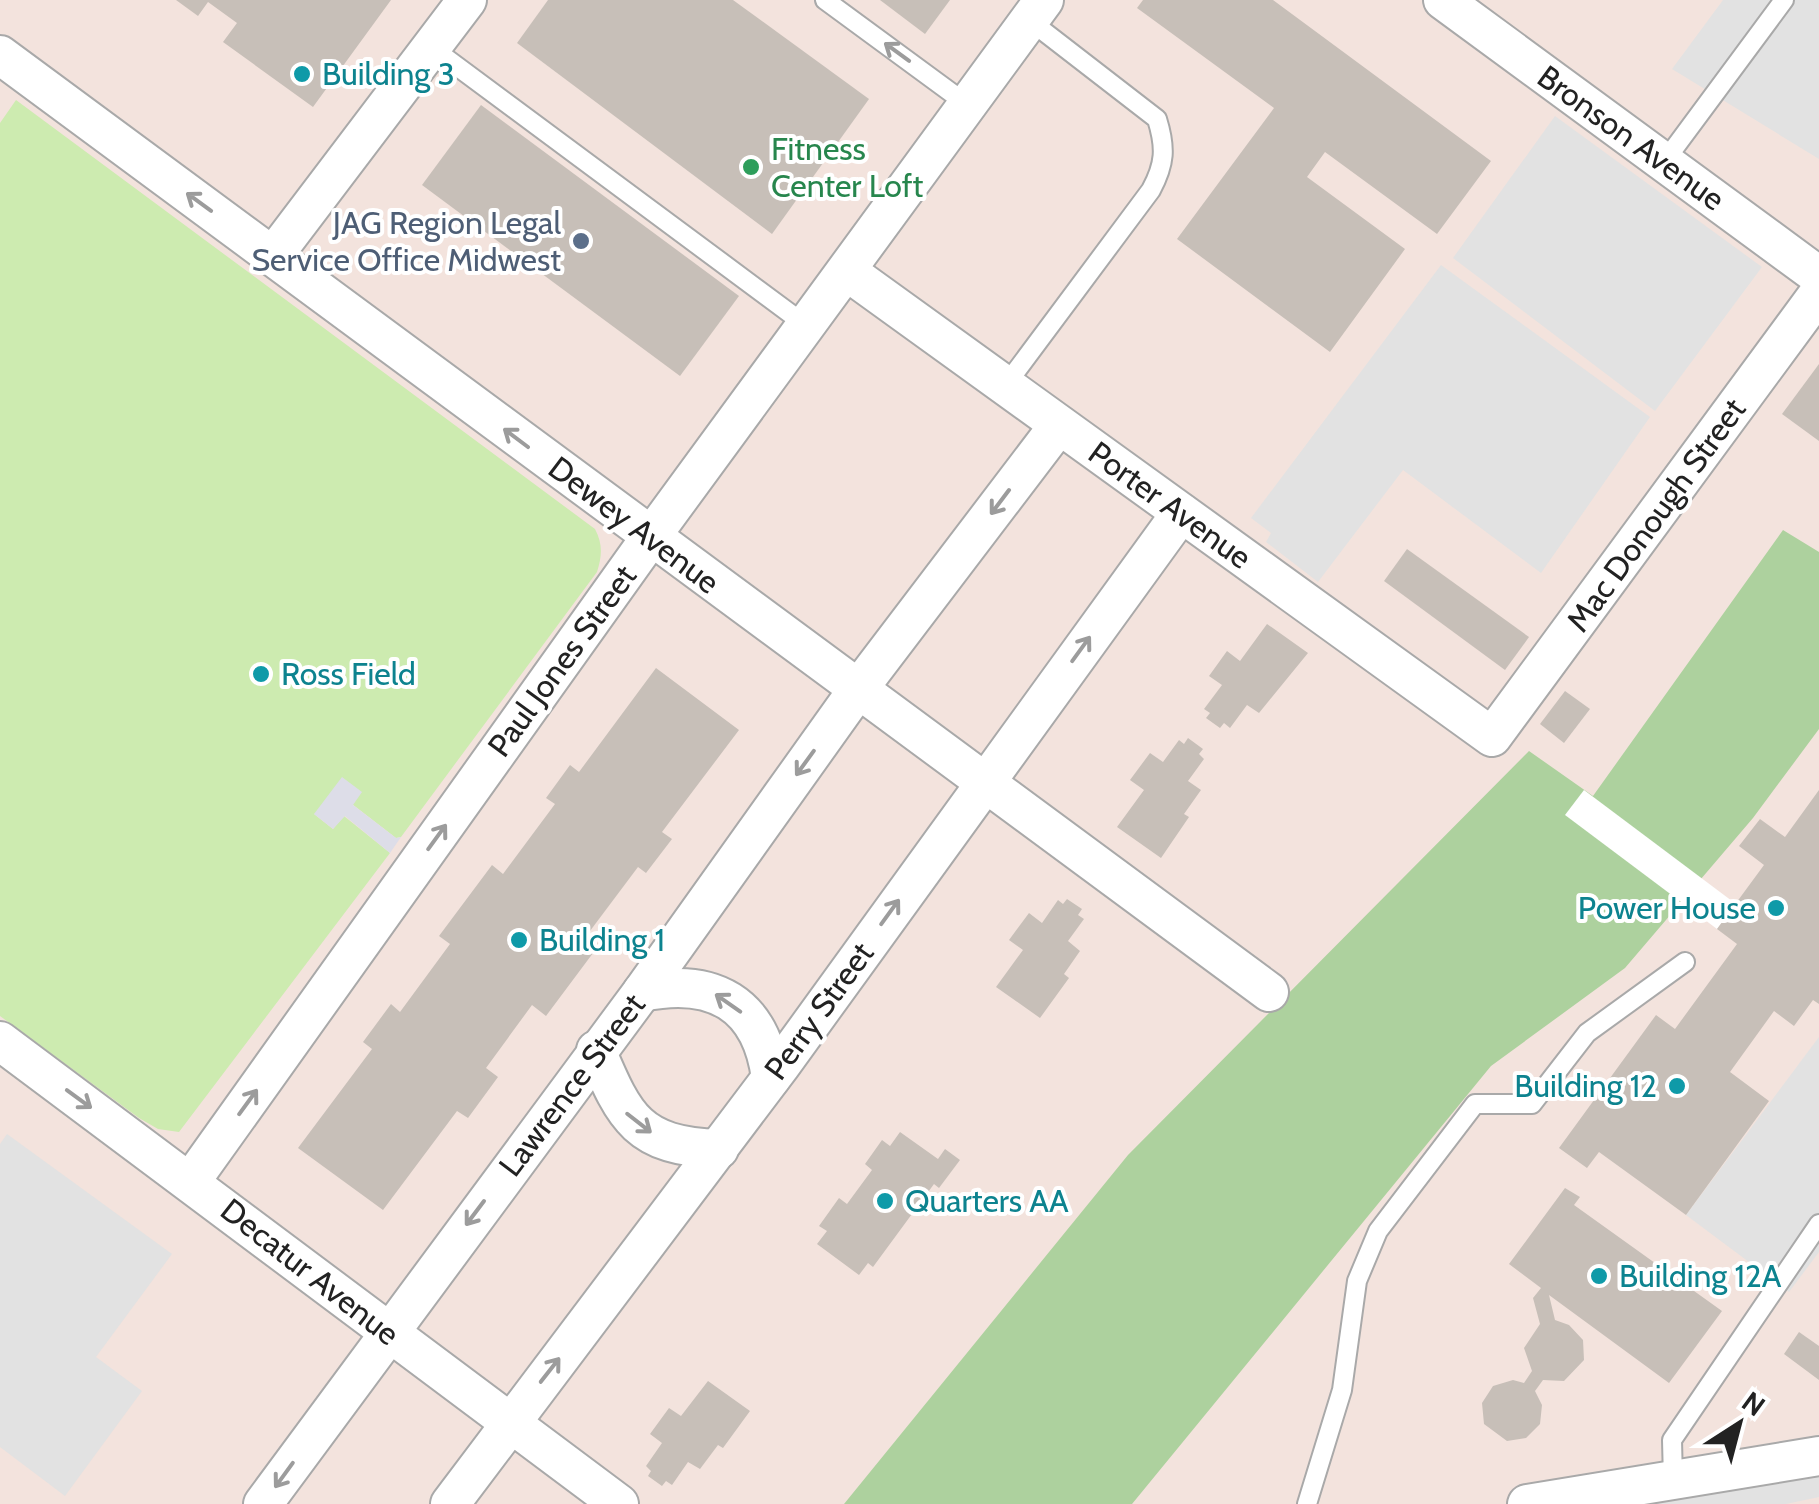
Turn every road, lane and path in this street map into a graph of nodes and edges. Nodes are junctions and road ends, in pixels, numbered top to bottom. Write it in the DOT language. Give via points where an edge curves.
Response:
graph roads {
  1 [pos="467,0"];
  2 [pos="825,0"];
  3 [pos="1443,0"];
  4 [pos="1784,0"];
  5 [pos="1037,10"];
  6 [pos="431,47"];
  7 [pos="0,55"];
  8 [pos="968,105"];
  9 [pos="1664,162"];
  10 [pos="273,256"];
  11 [pos="848,272"];
  12 [pos="1819,276"];
  13 [pos="1819,293"];
  14 [pos="808,326"];
  15 [pos="1005,386"];
  16 [pos="1059,425"];
  17 [pos="1181,513"];
  18 [pos="650,538"];
  19 [pos="856,692"];
  20 [pos="1492,737"];
  21 [pos="982,784"];
  22 [pos="1685,962"];
  23 [pos="642,992"];
  24 [pos="1268,992"];
  25 [pos="0,1041"];
  26 [pos="596,1050"];
  27 [pos="771,1078"];
  28 [pos="719,1149"];
  29 [pos="191,1181"];
  30 [pos="1819,1224"];
  31 [pos="387,1332"];
  32 [pos="510,1423"];
  33 [pos="1819,1456"];
  34 [pos="1673,1480"];
  35 [pos="263,1504"];
  36 [pos="450,1504"];
  37 [pos="619,1504"];
  38 [pos="1306,1504"];
  39 [pos="1527,1504"];
  1 -- 6 [label="street"];
  8 -- 2 [label="lane, one-way"];
  3 -- 9 [label="street, Bronson Avenue"];
  4 -- 9 [label="lane"];
  5 -- 8 [label="street, Paul Jones Street"];
  5 -- 15 [label="lane" via="1157,119 1163,167"];
  6 -- 10 [label="street"];
  6 -- 14 [label="lane"];
  10 -- 7 [label="street, Dewey Avenue, one-way"];
  8 -- 11 [label="street, Paul Jones Street"];
  9 -- 12 [label="street, Bronson Avenue"];
  18 -- 10 [label="street, Dewey Avenue, one-way"];
  11 -- 14 [label="street, Paul Jones Street"];
  11 -- 15 [label="street, Porter Avenue"];
  13 -- 20 [label="street, Mac Donough Street"];
  14 -- 18 [label="street, Paul Jones Street"];
  15 -- 16 [label="street, Porter Avenue"];
  16 -- 17 [label="street, Porter Avenue"];
  16 -- 19 [label="street, Lawrence Street, one-way"];
  17 -- 20 [label="street, Porter Avenue"];
  21 -- 17 [label="street, Perry Street, one-way"];
  18 -- 19 [label="street, Dewey Avenue"];
  29 -- 18 [label="street, Paul Jones Street, one-way"];
  19 -- 21 [label="street, Dewey Avenue"];
  19 -- 23 [label="street, Lawrence Street, one-way"];
  21 -- 24 [label="street, Dewey Avenue"];
  27 -- 21 [label="street, Perry Street, one-way"];
  22 -- 38 [label="lane" via="1587,1032 1532,1104 1475,1104 1378,1232 1357,1281 1342,1390"];
  23 -- 26 [label="street, Lawrence Street"];
  27 -- 23 [label="street, one-way" via="767,1049 732,1003 679,984"];
  25 -- 29 [label="street, Decatur Avenue, one-way"];
  26 -- 28 [label="street, one-way" via="620,1106 637,1125 689,1148"];
  26 -- 31 [label="street, Lawrence Street, one-way"];
  27 -- 28 [label="street, Perry Street"];
  32 -- 28 [label="street, Perry Street, one-way"];
  29 -- 31 [label="street, Decatur Avenue"];
  30 -- 34 [label="lane" via="1672,1440"];
  31 -- 32 [label="street, Decatur Avenue"];
  31 -- 35 [label="street, Lawrence Street, one-way"];
  32 -- 36 [label="street, Perry Street"];
  32 -- 37 [label="street, Decatur Avenue"];
  33 -- 34 [label="street"];
  34 -- 39 [label="street"];
}
